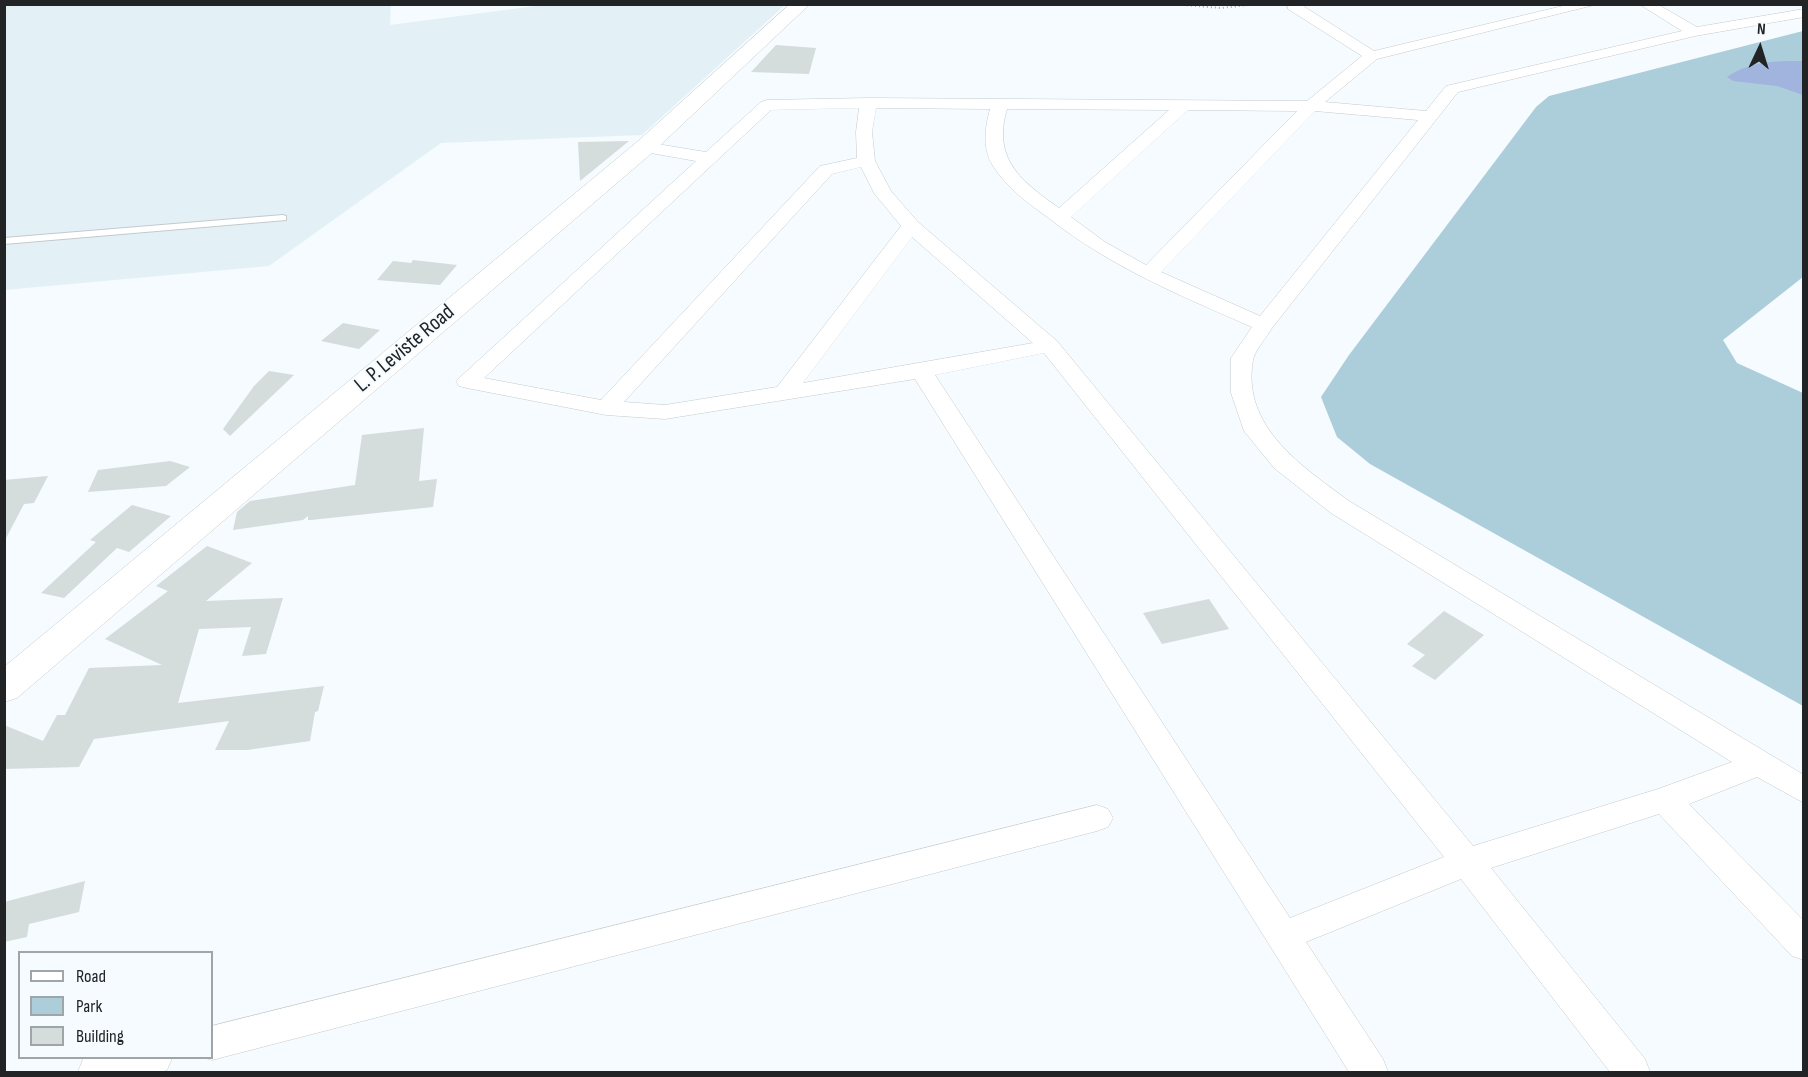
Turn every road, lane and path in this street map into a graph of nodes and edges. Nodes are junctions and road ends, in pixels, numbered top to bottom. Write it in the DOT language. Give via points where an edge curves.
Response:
graph roads {
  1 [pos="801,4"];
  2 [pos="1171,4"];
  3 [pos="1258,4"];
  4 [pos="1305,4"];
  5 [pos="1591,4"];
  6 [pos="1647,4"];
  7 [pos="1803,13"];
  8 [pos="1695,32"];
  9 [pos="1372,56"];
  10 [pos="868,103"];
  11 [pos="1000,104"];
  12 [pos="1183,106"];
  13 [pos="1311,106"];
  14 [pos="1429,116"];
  15 [pos="645,147"];
  16 [pos="709,158"];
  17 [pos="866,160"];
  18 [pos="283,218"];
  19 [pos="1059,218"];
  20 [pos="911,226"];
  21 [pos="4,241"];
  22 [pos="1148,274"];
  23 [pos="1264,325"];
  24 [pos="1049,346"];
  25 [pos="921,371"];
  26 [pos="784,393"];
  27 [pos="606,408"];
  28 [pos="4,688"];
  29 [pos="1758,764"];
  30 [pos="1803,791"];
  31 [pos="1665,800"];
  32 [pos="1097,818"];
  33 [pos="1467,862"];
  34 [pos="1283,936"];
  35 [pos="1803,945"];
  36 [pos="213,1043"];
  37 [pos="150,1059"];
  38 [pos="96,1072"];
  39 [pos="1370,1072"];
  40 [pos="1632,1072"];
  1 -- 15 [label="main road, L. P. Leviste Road"];
  2 -- 3 [label="path" via="1221,8"];
  4 -- 9 [label="street" via="1293,6"];
  5 -- 9 [label="street"];
  6 -- 8 [label="street"];
  7 -- 8 [label="street"];
  8 -- 14 [label="street" via="1452,89"];
  9 -- 13 [label="street"];
  10 -- 11 [label="street"];
  10 -- 16 [label="street" via="767,105"];
  10 -- 17 [label="street"];
  11 -- 12 [label="street"];
  11 -- 19 [label="street" via="992,129 1000,164 1026,194"];
  12 -- 13 [label="street"];
  12 -- 19 [label="street"];
  13 -- 14 [label="street"];
  13 -- 22 [label="street"];
  14 -- 23 [label="street"];
  15 -- 16 [label="street"];
  15 -- 28 [label="main road, L. P. Leviste Road"];
  16 -- 27 [label="street" via="467,381"];
  17 -- 20 [label="street" via="883,193"];
  17 -- 27 [label="street" via="826,171"];
  18 -- 21 [label="lane"];
  19 -- 22 [label="street"];
  20 -- 24 [label="street"];
  20 -- 26 [label="street"];
  22 -- 23 [label="street"];
  23 -- 29 [label="street" via="1242,358 1242,393 1256,431 1282,463 1340,507"];
  24 -- 25 [label="street"];
  24 -- 33 [label="street"];
  25 -- 26 [label="street"];
  25 -- 34 [label="street"];
  26 -- 27 [label="street" via="665,412"];
  29 -- 30 [label="street"];
  29 -- 31 [label="street"];
  31 -- 33 [label="street"];
  31 -- 35 [label="street"];
  32 -- 36 [label="street"];
  33 -- 34 [label="street"];
  33 -- 40 [label="street"];
  34 -- 39 [label="street"];
  37 -- 38 [label="street"];
}
